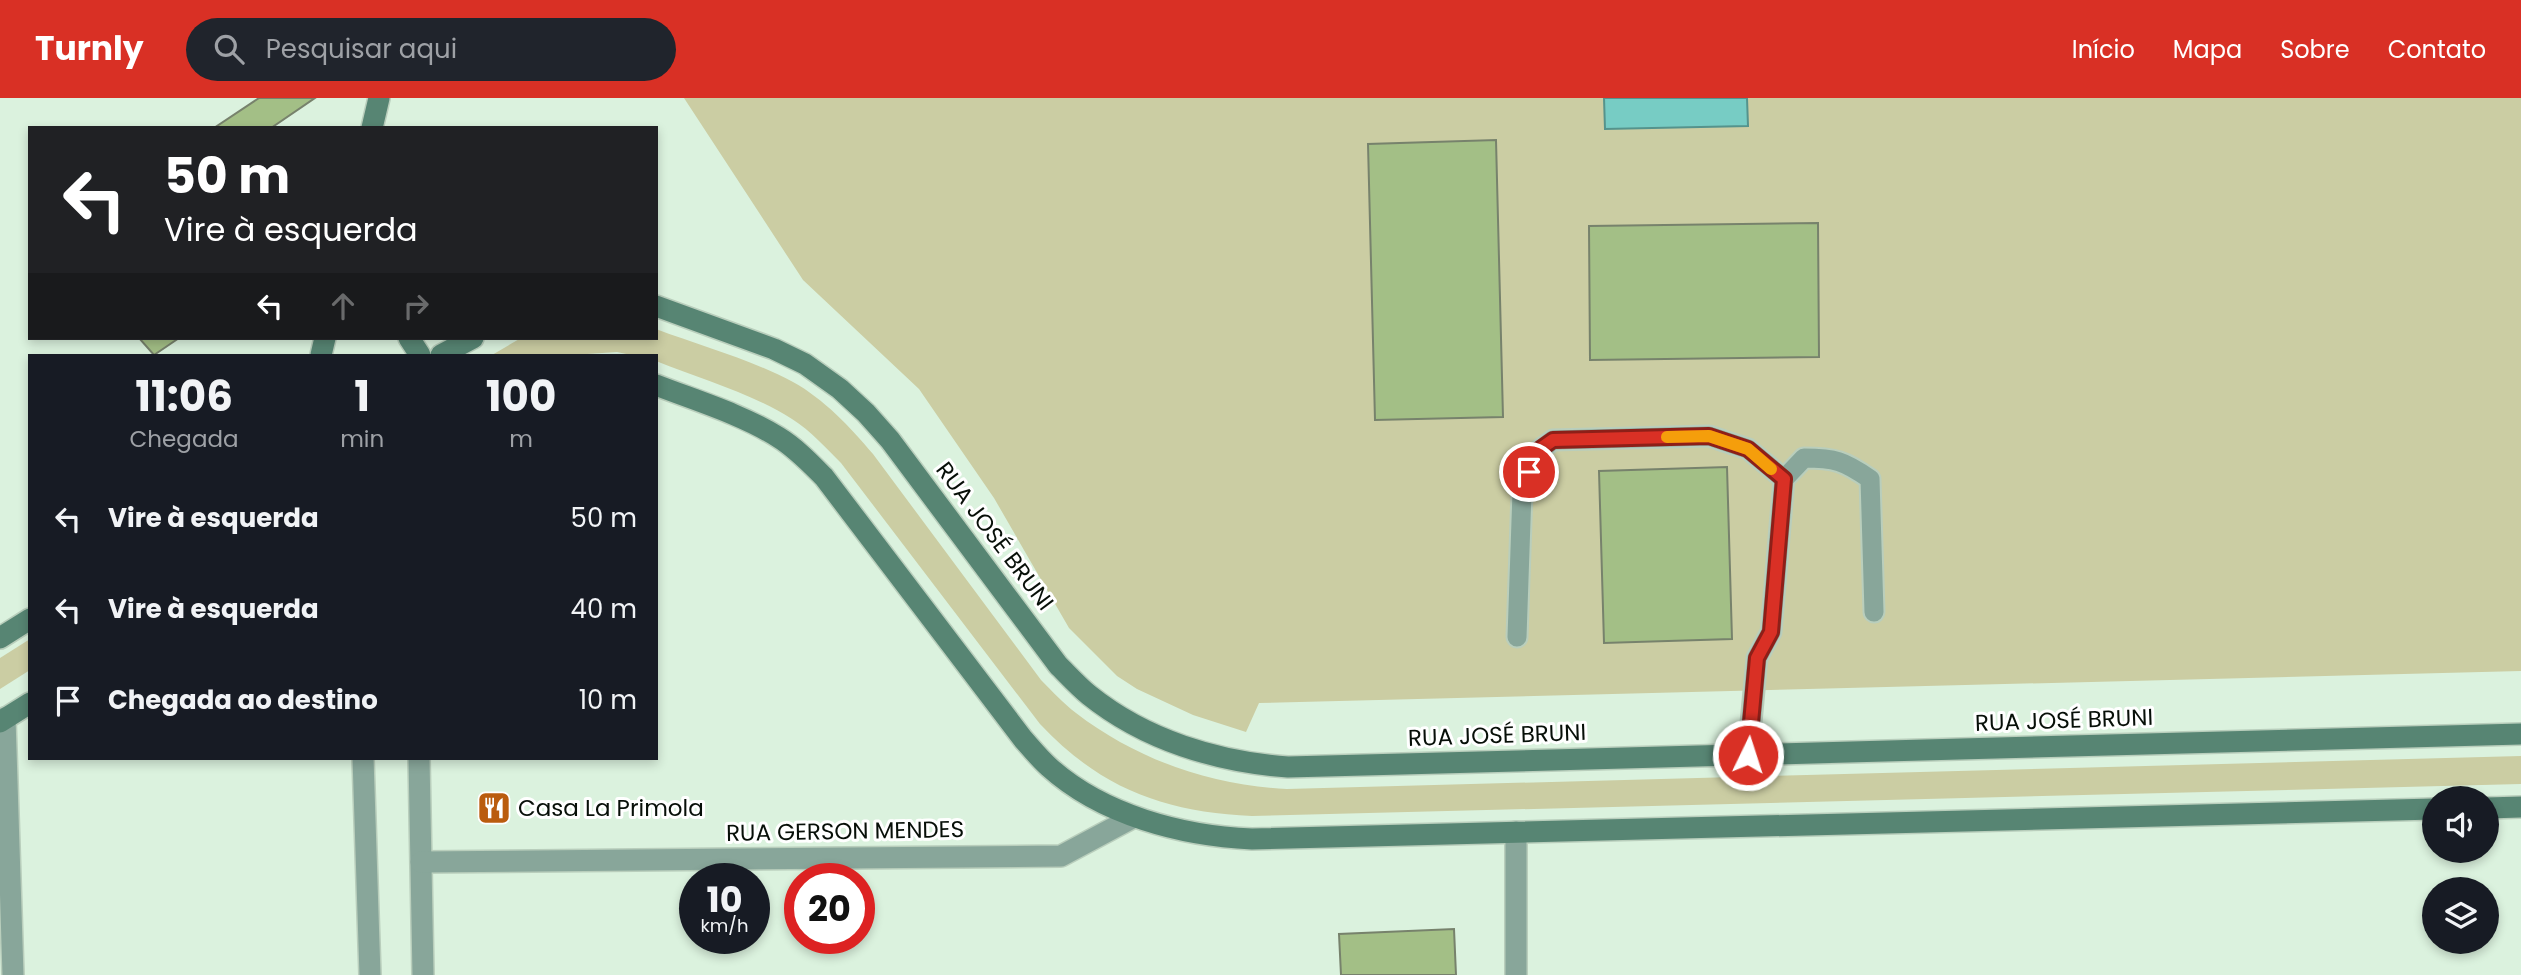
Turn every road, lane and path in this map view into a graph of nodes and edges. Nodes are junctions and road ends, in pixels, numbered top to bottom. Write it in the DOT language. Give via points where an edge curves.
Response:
graph roads {
  1 [pos="379,98"];
  2 [pos="372,126"];
  3 [pos="658,307"];
  4 [pos="469,340"];
  5 [pos="443,354"];
  6 [pos="658,386"];
  7 [pos="1784,479"];
  8 [pos="1874,612"];
  9 [pos="28,620"];
  10 [pos="1517,637"];
  11 [pos="0,638"];
  12 [pos="28,704"];
  13 [pos="3,720"];
  14 [pos="2521,734"];
  15 [pos="1748,755"];
  16 [pos="363,760"];
  17 [pos="419,760"];
  18 [pos="2499,807"];
  19 [pos="2521,807"];
  20 [pos="2422,809"];
  21 [pos="1134,817"];
  22 [pos="1516,832"];
  23 [pos="421,862"];
  24 [pos="13,975"];
  25 [pos="370,975"];
  26 [pos="423,975"];
  27 [pos="1516,975"];
  1 -- 2 [label="street"];
  3 -- 15 [label="street, RUA JOSÉ BRUNI" via="774,349 805,363 841,389 890,440 1058,665 1088,695 1172,742 1251,764 1288,767"];
  4 -- 5 [label="street"];
  6 -- 21 [label="street" via="751,422 801,454 824,477 1023,739 1050,768 1084,792"];
  7 -- 8 [label="lane" via="1804,458 1846,462 1870,479"];
  7 -- 10 [label="lane" via="1748,449 1709,436 1553,440 1536,452 1522,492"];
  7 -- 15 [label="lane" via="1771,632 1757,658"];
  9 -- 11 [label="street"];
  12 -- 13 [label="street"];
  13 -- 24 [label="street"];
  14 -- 15 [label="street, RUA JOSÉ BRUNI"];
  16 -- 25 [label="street"];
  17 -- 23 [label="street"];
  18 -- 19 [label="street"];
  20 -- 22 [label="street"];
  21 -- 22 [label="street" via="1213,837 1252,839"];
  21 -- 23 [label="street, RUA GERSON MENDES" via="1061,856"];
  22 -- 27 [label="street"];
  23 -- 26 [label="street"];
}
